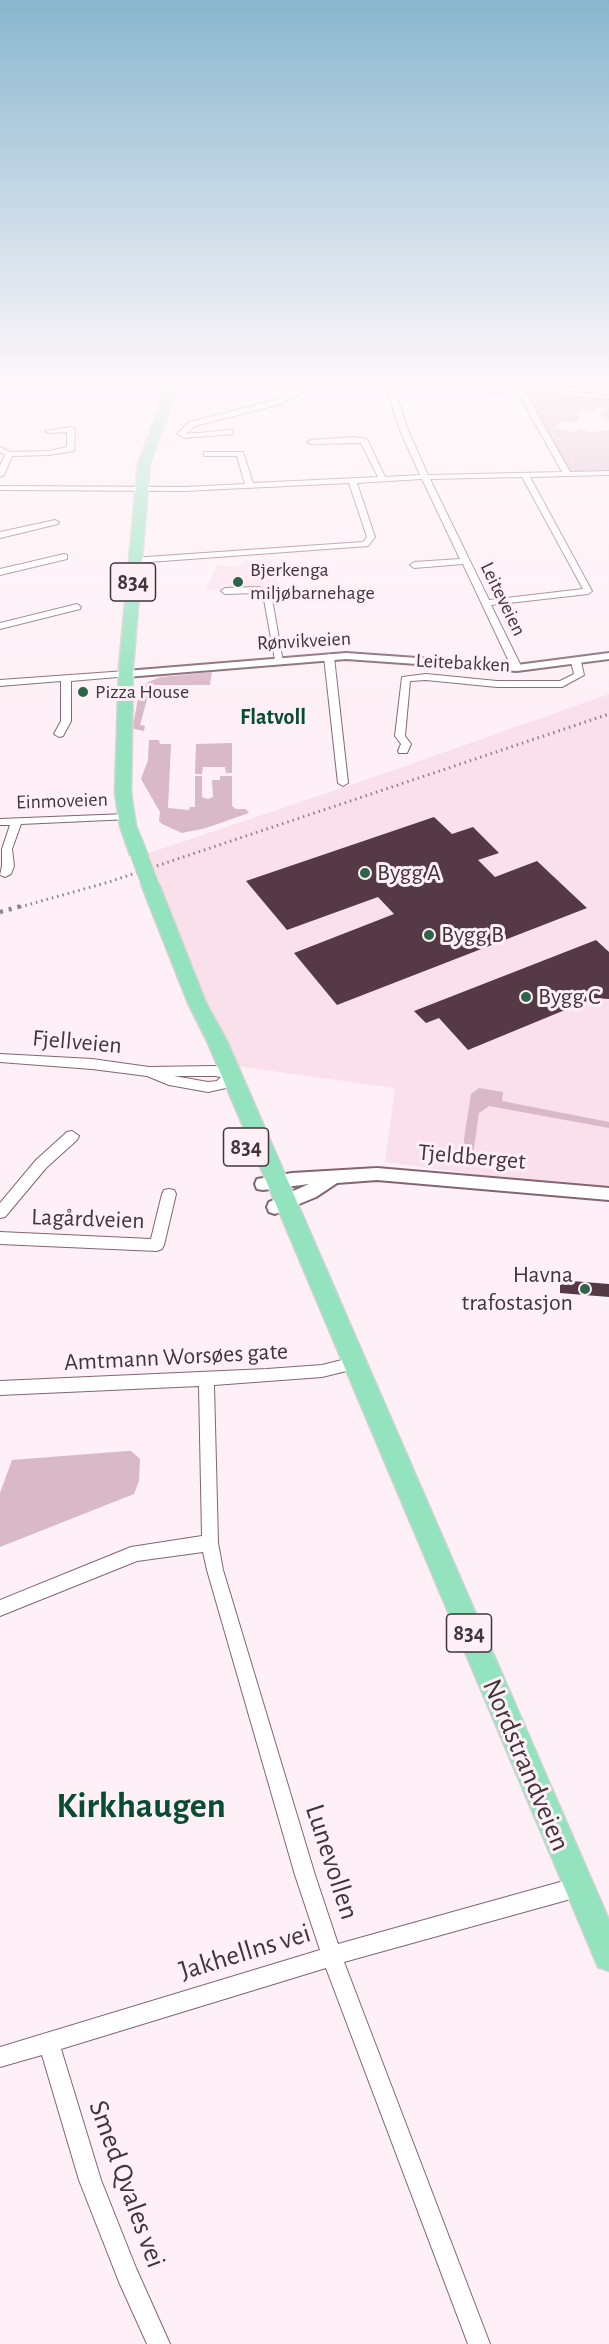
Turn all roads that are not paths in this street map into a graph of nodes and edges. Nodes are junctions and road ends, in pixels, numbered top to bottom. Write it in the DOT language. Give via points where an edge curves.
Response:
graph roads {
  1 [pos="141,489"];
  2 [pos="355,489"];
  3 [pos="431,489"];
  4 [pos="532,489"];
  5 [pos="55,522"];
  6 [pos="0,535"];
  7 [pos="64,557"];
  8 [pos="135,560"];
  9 [pos="466,561"];
  10 [pos="414,565"];
  11 [pos="0,572"];
  12 [pos="225,591"];
  13 [pos="487,603"];
  14 [pos="77,607"];
  15 [pos="0,626"];
  16 [pos="609,656"];
  17 [pos="329,657"];
  18 [pos="280,660"];
  19 [pos="576,662"];
  20 [pos="518,668"];
  21 [pos="126,674"];
  22 [pos="66,679"];
  23 [pos="0,683"];
  24 [pos="59,735"];
  25 [pos="403,751"];
  26 [pos="343,783"];
  27 [pos="126,816"];
  28 [pos="17,821"];
  29 [pos="0,822"];
  30 [pos="5,874"];
  31 [pos="0,1058"];
  32 [pos="222,1077"];
  33 [pos="72,1136"];
  34 [pos="332,1178"];
  35 [pos="270,1182"];
  36 [pos="170,1194"];
  37 [pos="609,1194"];
  38 [pos="281,1205"];
  39 [pos="0,1213"];
  40 [pos="0,1238"];
  41 [pos="354,1363"];
  42 [pos="206,1379"];
  43 [pos="0,1388"];
  44 [pos="210,1543"];
  45 [pos="0,1608"];
  46 [pos="578,1887"];
  47 [pos="332,1956"];
  48 [pos="609,1956"];
  49 [pos="48,2041"];
  50 [pos="0,2057"];
  51 [pos="159,2344"];
  52 [pos="479,2344"];
  1 -- 8 [label="main road, 834"];
  2 -- 8 [label="street" via="371,537 365,544"];
  3 -- 9 [label="street, Leiteveien"];
  4 -- 13 [label="street" via="588,591"];
  5 -- 6 [label="street"];
  7 -- 11 [label="street"];
  8 -- 21 [label="main road, 834"];
  9 -- 10 [label="street"];
  9 -- 13 [label="street, Leiteveien"];
  12 -- 18 [label="street" via="267,593"];
  13 -- 20 [label="street, Leiteveien"];
  14 -- 15 [label="street"];
  16 -- 19 [label="street, Rønvikveien"];
  17 -- 18 [label="street, Rønvikveien"];
  17 -- 20 [label="street, Rønvikveien" via="384,656"];
  17 -- 26 [label="street"];
  18 -- 21 [label="street, Rønvikveien"];
  19 -- 20 [label="street, Rønvikveien"];
  19 -- 25 [label="street, Leitebakken" via="579,675 562,684 405,679 400,736 406,744"];
  21 -- 22 [label="street, Rønvikveien"];
  21 -- 27 [label="main road, 834" via="122,764"];
  22 -- 23 [label="street, Rønvikveien"];
  22 -- 24 [label="street" via="66,721"];
  27 -- 28 [label="street, Einmoveien"];
  27 -- 32 [label="main road, Nordstrandveien / 834, bridge"];
  28 -- 29 [label="street, Einmoveien"];
  28 -- 30 [label="street" via="7,849"];
  31 -- 32 [label="street, Fjellveien" via="92,1064 149,1072 187,1084"];
  32 -- 35 [label="main road, Nordstrandveien / 834"];
  33 -- 39 [label="street, Lagårdveien" via="41,1164"];
  34 -- 35 [label="street, Tjeldberget"];
  34 -- 37 [label="street, Tjeldberget" via="402,1175"];
  34 -- 38 [label="street, Tjeldberget"];
  35 -- 38 [label="main road, Nordstrandveien / 834"];
  36 -- 40 [label="street, Lagårdveien" via="158,1245"];
  38 -- 41 [label="main road, Nordstrandveien / 834" via="300,1256 331,1309"];
  41 -- 42 [label="street, Amtmann Worsøes gate" via="322,1371"];
  41 -- 46 [label="main road, Nordstrandveien / 834"];
  42 -- 43 [label="street, Amtmann Worsøes gate"];
  42 -- 44 [label="street, Lunevollen"];
  44 -- 45 [label="street" via="137,1553"];
  44 -- 47 [label="street, Lunevollen" via="269,1755"];
  46 -- 47 [label="street, Jakhellns vei"];
  46 -- 48 [label="main road, Nordstrandveien / 834"];
  47 -- 49 [label="street, Jakhellns vei"];
  47 -- 52 [label="street, Lunevollen"];
  49 -- 50 [label="street, Jakhellns vei"];
  49 -- 51 [label="street, Smed Qvales vei" via="90,2180"];
}
